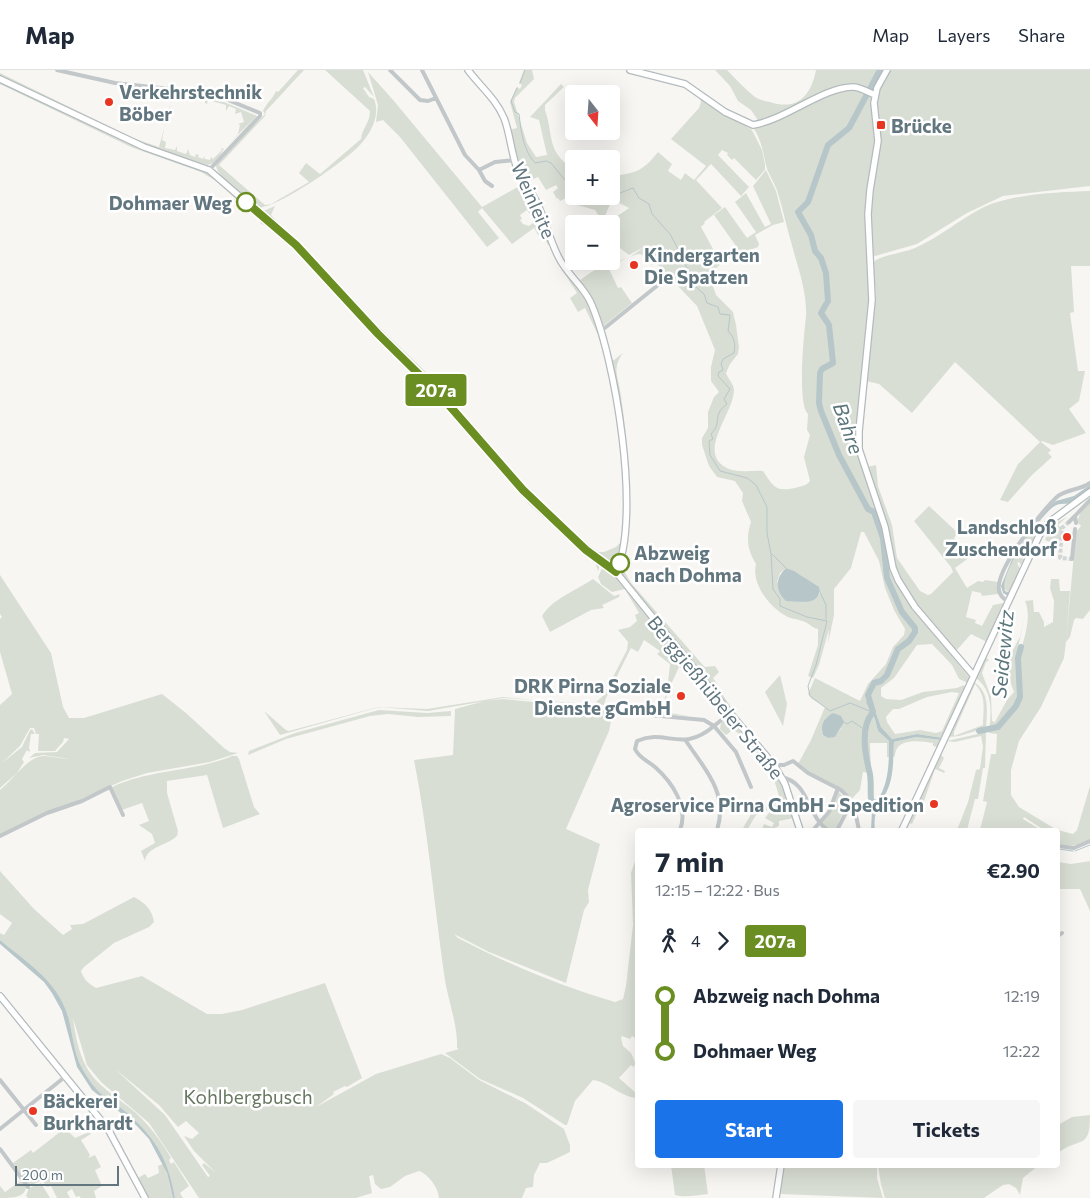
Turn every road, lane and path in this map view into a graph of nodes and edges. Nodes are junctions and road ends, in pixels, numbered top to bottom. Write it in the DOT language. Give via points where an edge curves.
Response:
graph roads {
  1 [pos="57,70"];
  2 [pos="390,70"];
  3 [pos="422,70"];
  4 [pos="468,70"];
  5 [pos="887,70"];
  6 [pos="633,71"];
  7 [pos="0,79"];
  8 [pos="870,93"];
  9 [pos="436,98"];
  10 [pos="515,160"];
  11 [pos="209,170"];
  12 [pos="480,170"];
  13 [pos="492,186"];
  14 [pos="658,285"];
  15 [pos="601,331"];
  16 [pos="1090,483"];
  17 [pos="1090,492"];
  18 [pos="1090,500"];
  19 [pos="1075,516"];
  20 [pos="1069,522"];
  21 [pos="1076,523"];
  22 [pos="1075,529"];
  23 [pos="1072,558"];
  24 [pos="616,572"];
  25 [pos="1010,598"];
  26 [pos="974,675"];
  27 [pos="730,713"];
  28 [pos="650,715"];
  29 [pos="714,726"];
  30 [pos="686,741"];
  31 [pos="774,765"];
  32 [pos="781,777"];
  33 [pos="751,787"];
  34 [pos="838,788"];
  35 [pos="123,815"];
  36 [pos="856,816"];
  37 [pos="820,823"];
  38 [pos="680,828"];
  39 [pos="717,828"];
  40 [pos="799,828"];
  41 [pos="815,828"];
  42 [pos="826,828"];
  43 [pos="838,828"];
  44 [pos="859,828"];
  45 [pos="903,828"];
  46 [pos="0,836"];
  47 [pos="1090,841"];
  48 [pos="1060,846"];
  49 [pos="0,996"];
  50 [pos="66,1076"];
  51 [pos="0,1080"];
  52 [pos="24,1111"];
  53 [pos="36,1125"];
  54 [pos="0,1130"];
  55 [pos="0,1149"];
  56 [pos="781,1168"];
  57 [pos="28,1187"];
  58 [pos="146,1198"];
  59 [pos="776,1198"];
  1 -- 11 [label="street" via="115,83 206,93 260,113"];
  2 -- 9 [label="street" via="420,100"];
  3 -- 9 [label="street"];
  4 -- 10 [label="main road, Weinleite" via="499,108"];
  5 -- 8 [label="main road"];
  6 -- 8 [label="main road" via="685,84 725,112 753,125 783,116 838,90 853,87"];
  7 -- 11 [label="main road" via="144,147"];
  8 -- 26 [label="main road" via="878,141 868,214 872,300 860,449 893,568 903,591"];
  9 -- 12 [label="street" via="465,155"];
  10 -- 12 [label="street" via="498,161"];
  10 -- 15 [label="main road, Weinleite" via="539,207 558,257 584,290"];
  11 -- 24 [label="main road, Berggießhübeler Straße" via="296,245 441,396 523,490 586,550"];
  12 -- 13 [label="street" via="485,181"];
  14 -- 15 [label="street"];
  15 -- 24 [label="main road, Weinleite" via="616,394 626,482 624,543"];
  16 -- 25 [label="street" via="1055,499 1026,534 999,585 1000,593"];
  17 -- 25 [label="main road" via="1043,529"];
  18 -- 19 [label="street"];
  19 -- 20 [label="street"];
  19 -- 21 [label="street"];
  22 -- 23 [label="street"];
  24 -- 27 [label="main road, Berggießhübeler Straße"];
  25 -- 26 [label="main road"];
  26 -- 45 [label="main road"];
  27 -- 29 [label="street"];
  27 -- 31 [label="main road, Berggießhübeler Straße"];
  28 -- 29 [label="street" via="704,720"];
  29 -- 30 [label="street" via="702,736"];
  29 -- 33 [label="street" via="736,752"];
  30 -- 38 [label="street" via="644,738 635,746 638,755 662,774 679,798"];
  30 -- 39 [label="street" via="714,786 719,808"];
  31 -- 32 [label="main road, Berggießhübeler Straße"];
  31 -- 34 [label="street" via="793,761 808,774"];
  32 -- 37 [label="street" via="799,786"];
  32 -- 40 [label="main road, Berggießhübeler Straße"];
  34 -- 37 [label="street" via="832,806"];
  34 -- 43 [label="street" via="848,796 849,804"];
  35 -- 46 [label="street" via="110,787"];
  36 -- 44 [label="street"];
  37 -- 41 [label="street"];
  37 -- 42 [label="street"];
  47 -- 48 [label="street" via="1074,848"];
  49 -- 50 [label="main road"];
  50 -- 52 [label="street"];
  50 -- 58 [label="main road" via="111,1133"];
  51 -- 52 [label="street"];
  52 -- 53 [label="street"];
  52 -- 54 [label="street"];
  55 -- 57 [label="street"];
  56 -- 59 [label="main road"];
}
